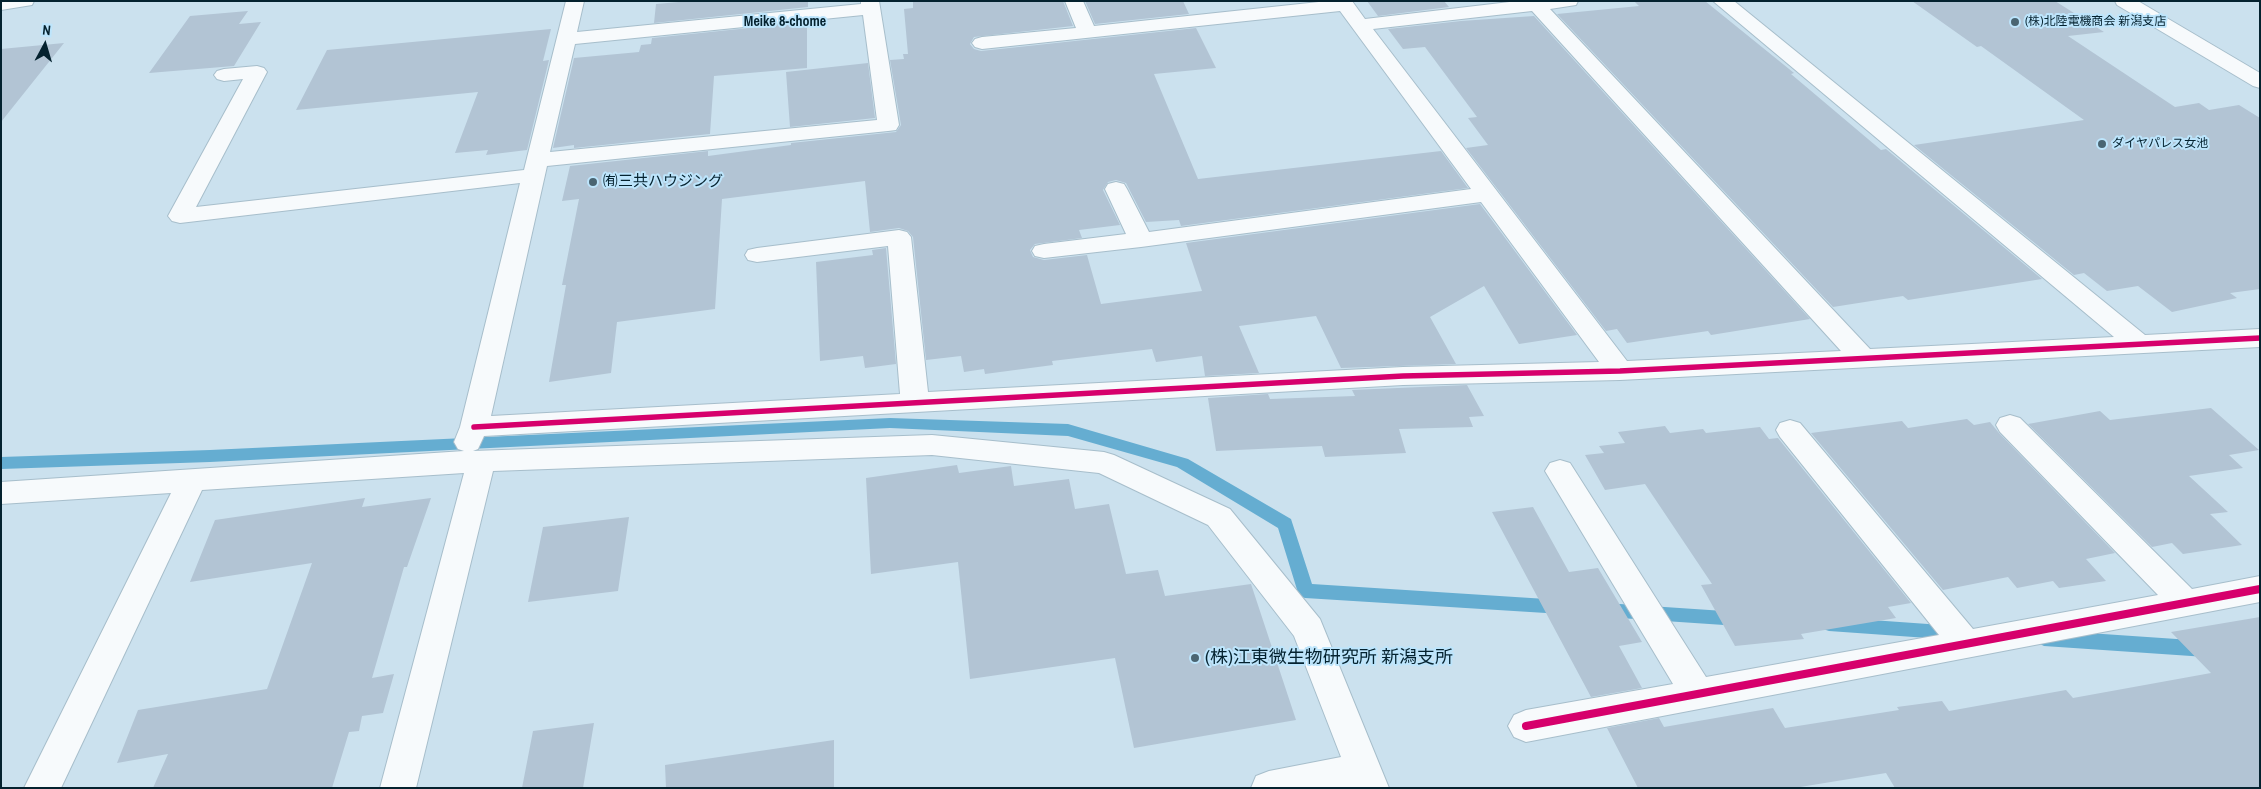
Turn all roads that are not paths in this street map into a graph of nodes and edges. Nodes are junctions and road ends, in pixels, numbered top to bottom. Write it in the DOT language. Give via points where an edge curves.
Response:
graph roads {
  1 [pos="25,1"];
  2 [pos="575,1"];
  3 [pos="1074,1"];
  4 [pos="1569,1"];
  5 [pos="1722,1"];
  6 [pos="2124,1"];
  7 [pos="1344,3"];
  8 [pos="1535,3"];
  9 [pos="1,4"];
  10 [pos="871,5"];
  11 [pos="1360,25"];
  12 [pos="1087,33"];
  13 [pos="566,39"];
  14 [pos="982,43"];
  15 [pos="224,75"];
  16 [pos="2260,82"];
  17 [pos="536,168"];
  18 [pos="1116,189"];
  19 [pos="1487,194"];
  20 [pos="1141,240"];
  21 [pos="1044,251"];
  22 [pos="757,255"];
  23 [pos="2260,338"];
  24 [pos="2139,344"];
  25 [pos="1863,358"];
  26 [pos="1620,371"];
  27 [pos="915,403"];
  28 [pos="2010,425"];
  29 [pos="474,427"];
  30 [pos="1790,430"];
  31 [pos="471,462"];
  32 [pos="1560,471"];
  33 [pos="192,480"];
  34 [pos="1,493"];
  35 [pos="2260,589"];
  36 [pos="2186,603"];
  37 [pos="1966,644"];
  38 [pos="1698,694"];
  39 [pos="1526,726"];
  40 [pos="1368,778"];
  41 [pos="42,788"];
  42 [pos="398,788"];
  43 [pos="1269,788"];
  1 -- 9 [label="street"];
  2 -- 13 [label="street"];
  3 -- 12 [label="street"];
  4 -- 8 [label="street"];
  5 -- 24 [label="street"];
  6 -- 16 [label="street"];
  7 -- 11 [label="street"];
  7 -- 12 [label="street"];
  8 -- 11 [label="street"];
  8 -- 25 [label="street"];
  10 -- 13 [label="street"];
  10 -- 17 [label="street" via="888,125"];
  11 -- 19 [label="street"];
  12 -- 14 [label="street"];
  13 -- 17 [label="street"];
  15 -- 17 [label="street" via="257,72 180,216"];
  17 -- 29 [label="street"];
  18 -- 20 [label="street"];
  19 -- 20 [label="street"];
  19 -- 26 [label="street"];
  20 -- 21 [label="street"];
  22 -- 27 [label="street" via="899,237"];
  23 -- 24 [label="street"];
  24 -- 25 [label="street"];
  25 -- 26 [label="street"];
  26 -- 27 [label="street" via="1403,376"];
  27 -- 29 [label="street"];
  28 -- 36 [label="street"];
  29 -- 31 [label="street"];
  30 -- 37 [label="street"];
  31 -- 33 [label="street"];
  31 -- 40 [label="street" via="932,446 1104,463 1219,517 1308,629"];
  31 -- 42 [label="street"];
  32 -- 38 [label="street"];
  33 -- 34 [label="street"];
  33 -- 41 [label="street"];
  35 -- 36 [label="street"];
  36 -- 37 [label="street"];
  37 -- 38 [label="street"];
  38 -- 39 [label="street"];
  40 -- 43 [label="street"];
}
